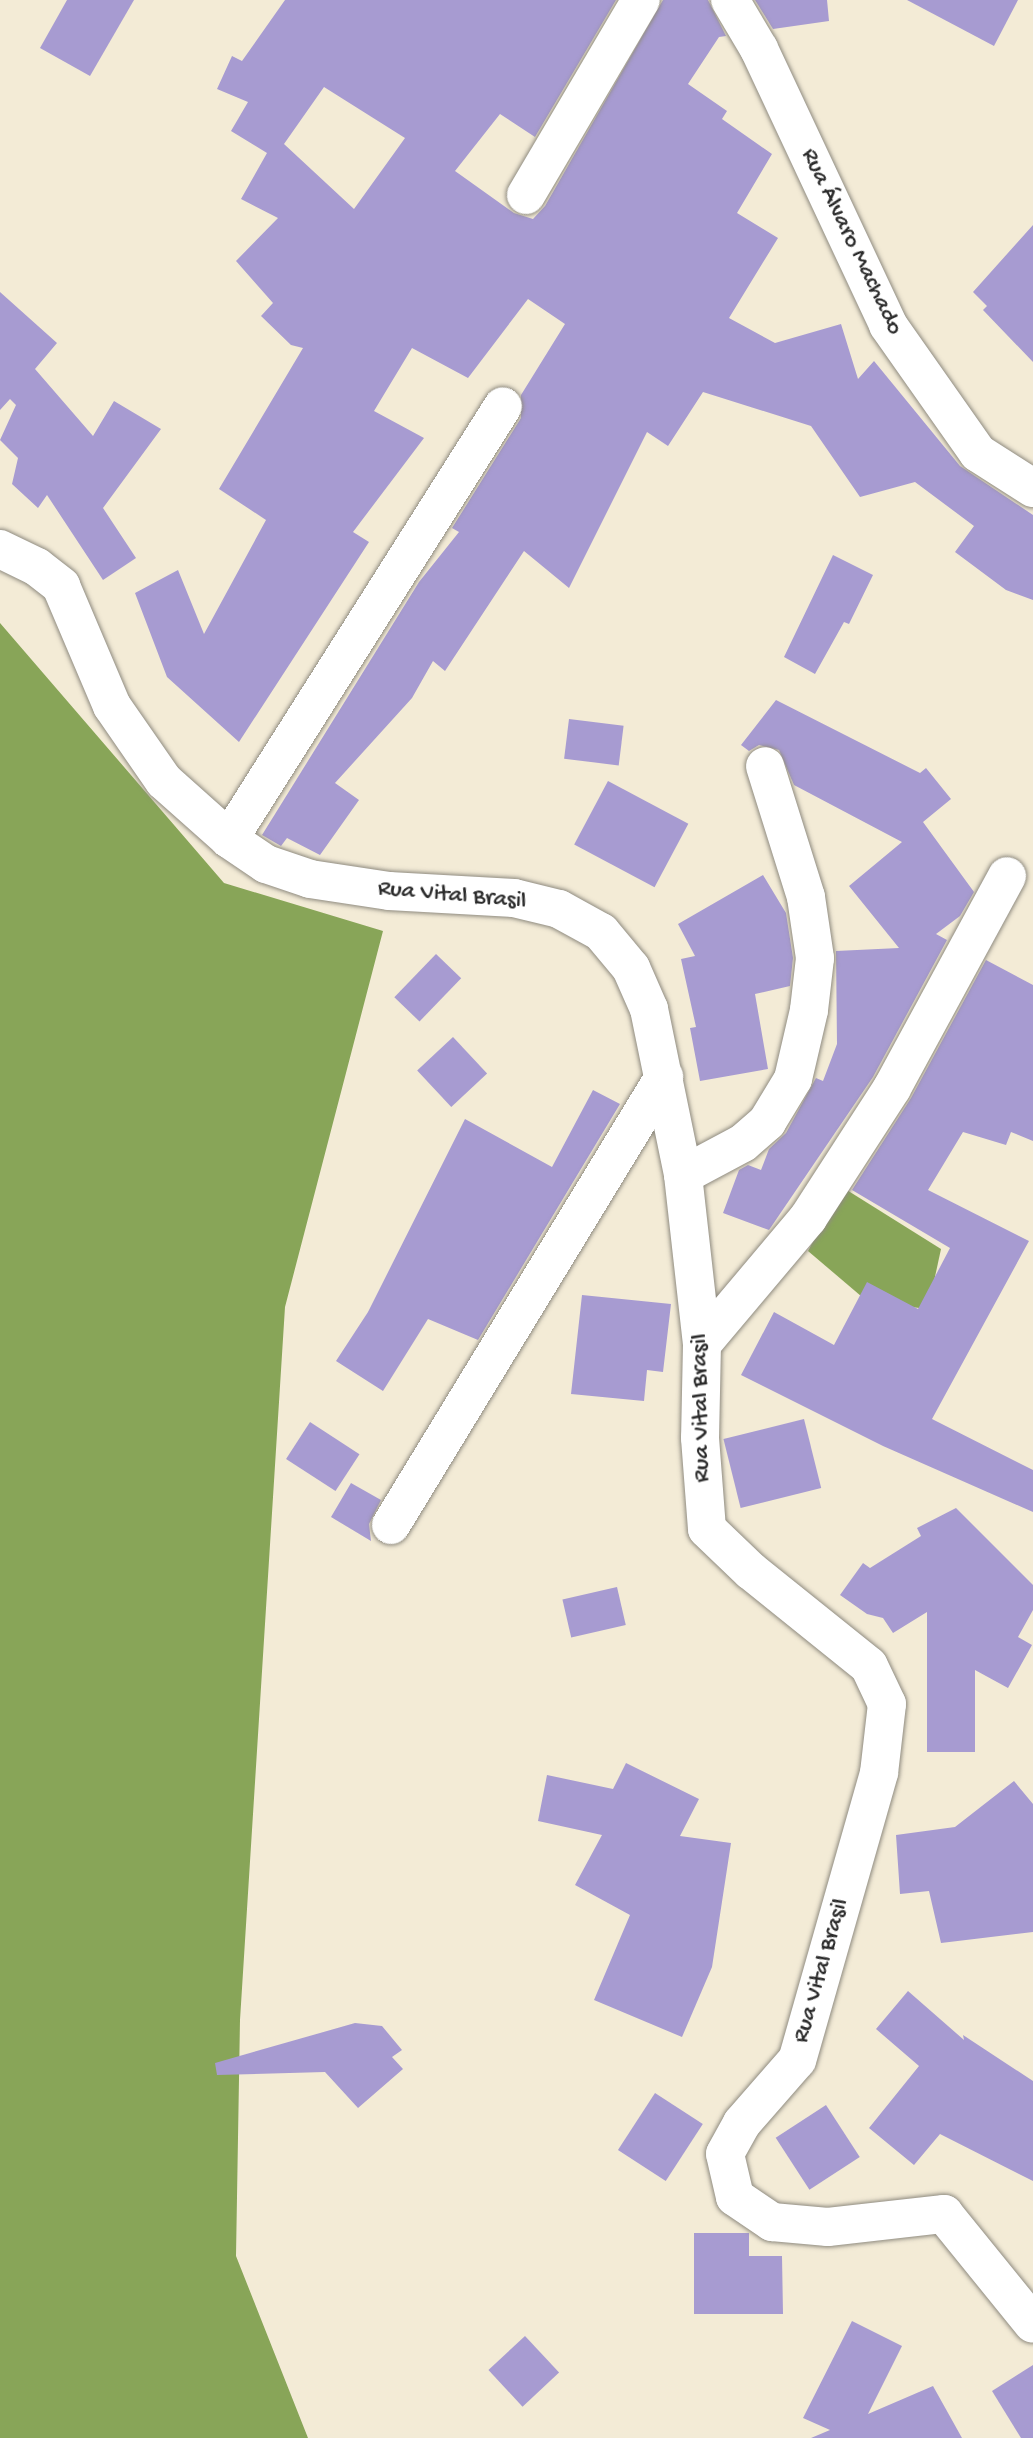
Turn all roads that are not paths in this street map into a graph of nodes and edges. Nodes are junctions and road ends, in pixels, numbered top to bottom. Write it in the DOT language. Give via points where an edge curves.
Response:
graph roads {
  1 [pos="641,0"];
  2 [pos="730,0"];
  3 [pos="526,195"];
  4 [pos="503,406"];
  5 [pos="1033,488"];
  6 [pos="0,549"];
  7 [pos="765,766"];
  8 [pos="229,839"];
  9 [pos="1007,876"];
  10 [pos="664,1077"];
  11 [pos="683,1175"];
  12 [pos="702,1344"];
  13 [pos="391,1525"];
  14 [pos="1033,2324"];
  1 -- 3 [label="street"];
  2 -- 5 [label="street, Rua Álvaro Machado" via="765,62 888,326 978,453"];
  4 -- 8 [label="street"];
  6 -- 8 [label="street, Rua Vital Brasil" via="37,567 61,586 112,706 164,781"];
  7 -- 11 [label="street" via="806,897 815,958 809,1010 793,1079 767,1122 743,1143"];
  8 -- 10 [label="street, Rua Vital Brasil" via="266,864 310,879 389,891 514,898 559,909 601,932 631,968"];
  9 -- 12 [label="street" via="892,1088 808,1218"];
  10 -- 11 [label="street, Rua Vital Brasil"];
  10 -- 13 [label="street"];
  11 -- 12 [label="street, Rua Vital Brasil"];
  12 -- 14 [label="street, Rua Vital Brasil" via="700,1438 707,1529 751,1572 869,1666 887,1704 878,1773 797,2060 743,2123 725,2154 735,2197 772,2222 828,2227 944,2214"];
}
